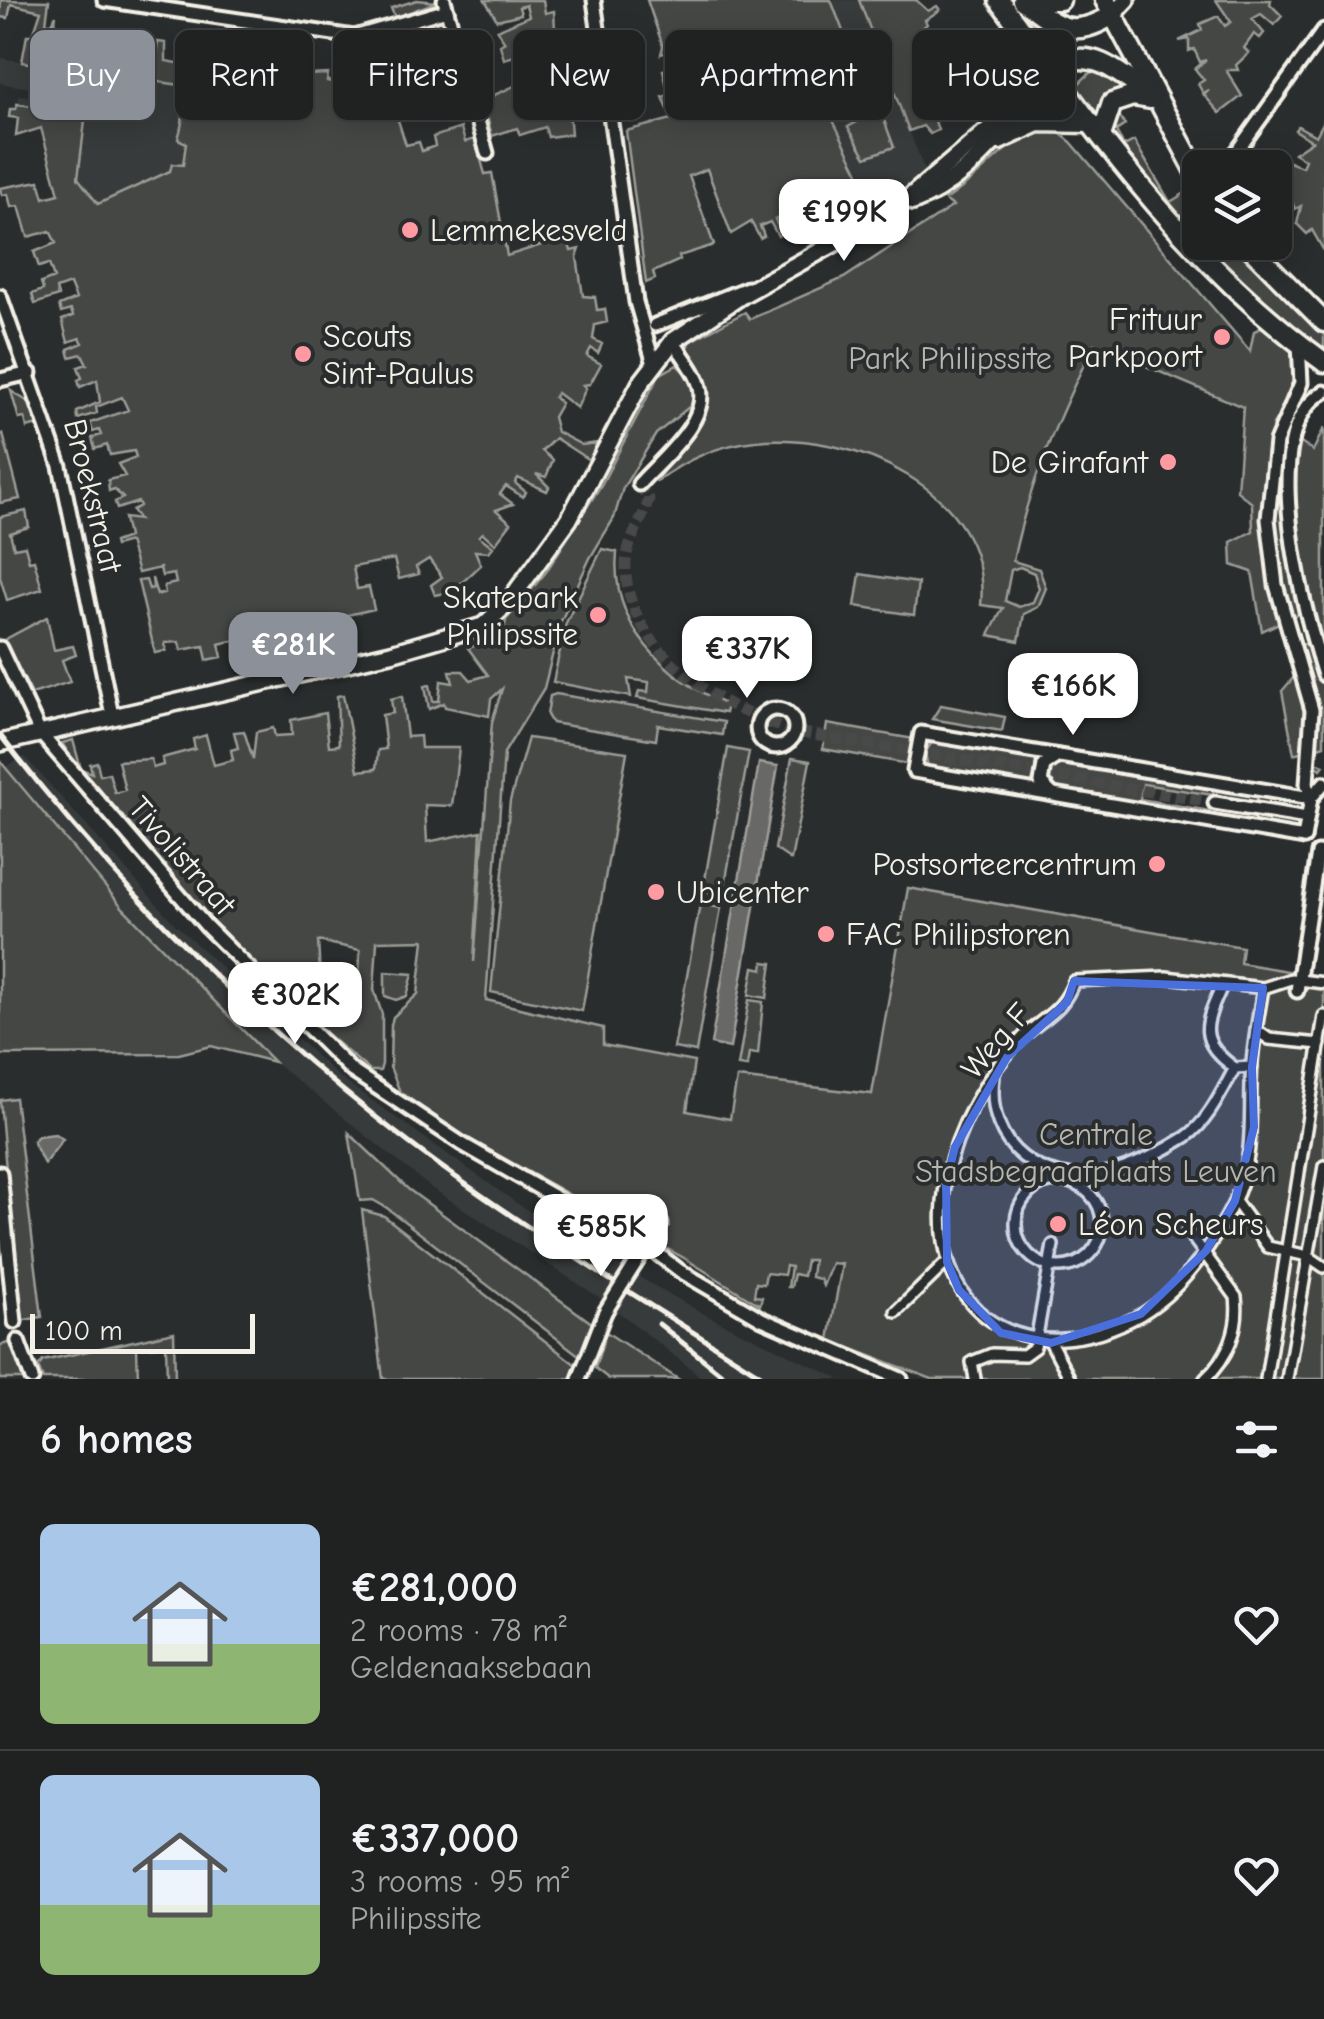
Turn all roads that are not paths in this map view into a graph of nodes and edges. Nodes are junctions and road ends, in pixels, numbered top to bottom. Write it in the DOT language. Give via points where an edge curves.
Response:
graph roads {
  1 [pos="104,0"];
  2 [pos="594,0"];
  3 [pos="998,0"];
  4 [pos="1022,0"];
  5 [pos="1034,0"];
  6 [pos="1060,0"];
  7 [pos="1127,0"];
  8 [pos="446,5"];
  9 [pos="1109,8"];
  10 [pos="1025,30"];
  11 [pos="1324,30"];
  12 [pos="1075,49"];
  13 [pos="1075,59"];
  14 [pos="1075,95"];
  15 [pos="1156,99"];
  16 [pos="993,120"];
  17 [pos="1018,120"];
  18 [pos="1096,130"];
  19 [pos="999,140"];
  20 [pos="1184,150"];
  21 [pos="1238,150"];
  22 [pos="487,152"];
  23 [pos="896,209"];
  24 [pos="1263,260"];
  25 [pos="770,280"];
  26 [pos="0,296"];
  27 [pos="1324,322"];
  28 [pos="655,325"];
  29 [pos="673,341"];
  30 [pos="1299,344"];
  31 [pos="1324,362"];
  32 [pos="654,364"];
  33 [pos="30,373"];
  34 [pos="0,380"];
  35 [pos="1324,392"];
  36 [pos="639,484"];
  37 [pos="1294,562"];
  38 [pos="1274,564"];
  39 [pos="1309,628"];
  40 [pos="1289,635"];
  41 [pos="0,648"];
  42 [pos="1324,675"];
  43 [pos="112,715"];
  44 [pos="40,733"];
  45 [pos="0,743"];
  46 [pos="1058,756"];
  47 [pos="1324,782"];
  48 [pos="1219,783"];
  49 [pos="1053,795"];
  50 [pos="1311,798"];
  51 [pos="1216,803"];
  52 [pos="1308,818"];
  53 [pos="1212,822"];
  54 [pos="1304,838"];
  55 [pos="1321,854"];
  56 [pos="1324,983"];
  57 [pos="1222,986"];
  58 [pos="1297,986"];
  59 [pos="1263,988"];
  60 [pos="1324,1016"];
  61 [pos="1256,1030"];
  62 [pos="1320,1044"];
  63 [pos="1252,1066"];
  64 [pos="1235,1068"];
  65 [pos="995,1075"];
  66 [pos="1324,1166"];
  67 [pos="0,1173"];
  68 [pos="1235,1201"];
  69 [pos="661,1224"];
  70 [pos="1188,1231"];
  71 [pos="1053,1245"];
  72 [pos="647,1246"];
  73 [pos="1206,1251"];
  74 [pos="1288,1252"];
  75 [pos="1308,1256"];
  76 [pos="947,1262"];
  77 [pos="1047,1266"];
  78 [pos="1324,1267"];
  79 [pos="896,1312"];
  80 [pos="15,1322"];
  81 [pos="1036,1340"];
  82 [pos="18,1341"];
  83 [pos="1051,1343"];
  84 [pos="32,1379"];
  85 [pos="578,1379"];
  86 [pos="901,1379"];
  87 [pos="975,1379"];
  88 [pos="1070,1379"];
  89 [pos="1204,1379"];
  90 [pos="1266,1379"];
  91 [pos="1287,1379"];
  1 -- 8 [label="street" via="354,37"];
  2 -- 32 [label="street" via="636,302"];
  3 -- 10 [label="main road"];
  4 -- 9 [label="main road" via="1063,27 1087,31"];
  5 -- 6 [label="main road"];
  7 -- 9 [label="street"];
  8 -- 22 [label="street"];
  9 -- 12 [label="main road"];
  9 -- 15 [label="main road"];
  11 -- 21 [label="street"];
  13 -- 15 [label="main road" via="1098,60"];
  14 -- 18 [label="main road"];
  15 -- 18 [label="main road" via="1134,96 1112,104"];
  15 -- 20 [label="main road"];
  16 -- 23 [label="street" via="950,167"];
  17 -- 19 [label="street"];
  18 -- 19 [label="main road" via="1038,122"];
  18 -- 30 [label="main road" via="1194,248"];
  19 -- 23 [label="street" via="938,193"];
  23 -- 25 [label="street"];
  24 -- 27 [label="main road"];
  25 -- 28 [label="street"];
  25 -- 29 [label="street"];
  26 -- 33 [label="street, Broekstraat"];
  29 -- 32 [label="street"];
  29 -- 36 [label="street" via="700,384 701,403 694,421"];
  30 -- 31 [label="main road"];
  30 -- 38 [label="street" via="1301,383 1281,423 1270,479"];
  32 -- 43 [label="street" via="569,518 484,626"];
  33 -- 34 [label="street"];
  33 -- 43 [label="street, Broekstraat" via="60,466"];
  35 -- 37 [label="street" via="1308,410 1294,446 1287,502"];
  37 -- 38 [label="street"];
  37 -- 39 [label="street"];
  38 -- 40 [label="street"];
  39 -- 40 [label="street"];
  39 -- 42 [label="street"];
  40 -- 50 [label="street" via="1312,710 1306,784"];
  41 -- 44 [label="street, Tivolistraat"];
  43 -- 44 [label="street"];
  44 -- 45 [label="street"];
  44 -- 72 [label="street, Tivolistraat" via="207,928 352,1070 462,1144"];
  46 -- 48 [label="street"];
  46 -- 49 [label="street" via="1044,765 1041,782"];
  46 -- 49 [label="street" via="920,733 914,772"];
  47 -- 50 [label="street"];
  48 -- 50 [label="street"];
  48 -- 51 [label="street"];
  49 -- 53 [label="street"];
  50 -- 52 [label="street"];
  51 -- 52 [label="street"];
  51 -- 53 [label="street"];
  52 -- 54 [label="street"];
  53 -- 54 [label="street"];
  54 -- 55 [label="street"];
  55 -- 58 [label="street"];
  56 -- 58 [label="street, Weg F"];
  57 -- 59 [label="street, Weg F"];
  57 -- 64 [label="street" via="1206,1036"];
  57 -- 65 [label="street, Weg F" via="1166,977 1074,981 1066,1002 1024,1036"];
  58 -- 59 [label="street, Weg F"];
  59 -- 61 [label="street"];
  60 -- 62 [label="street"];
  61 -- 62 [label="street" via="1269,1039"];
  61 -- 63 [label="street"];
  62 -- 74 [label="street"];
  63 -- 64 [label="street"];
  63 -- 68 [label="street" via="1254,1127"];
  64 -- 65 [label="street" via="1189,1135 1133,1164 1088,1174 1036,1165 1003,1140 995,1122"];
  65 -- 76 [label="street, Weg F" via="954,1146 946,1182"];
  66 -- 75 [label="street"];
  67 -- 80 [label="street"];
  68 -- 73 [label="street"];
  68 -- 74 [label="street" via="1261,1242"];
  69 -- 72 [label="street"];
  70 -- 73 [label="street"];
  71 -- 77 [label="street"];
  72 -- 85 [label="street, bridge" via="605,1312"];
  72 -- 86 [label="street, Tivolistraat" via="762,1319"];
  73 -- 83 [label="street" via="1142,1314 1090,1336"];
  73 -- 89 [label="street" via="1230,1283 1238,1312 1221,1362"];
  74 -- 75 [label="street"];
  74 -- 90 [label="street"];
  75 -- 78 [label="street"];
  75 -- 91 [label="street"];
  76 -- 79 [label="street"];
  76 -- 81 [label="street" via="960,1290 1001,1333"];
  77 -- 77 [label="street" via="1021,1246 1017,1214 1038,1187 1069,1182 1096,1204 1100,1235 1080,1262"];
  77 -- 81 [label="street"];
  81 -- 83 [label="street"];
  81 -- 87 [label="street" via="1024,1355 992,1354 972,1362"];
  82 -- 84 [label="street"];
  83 -- 88 [label="street"];
}
